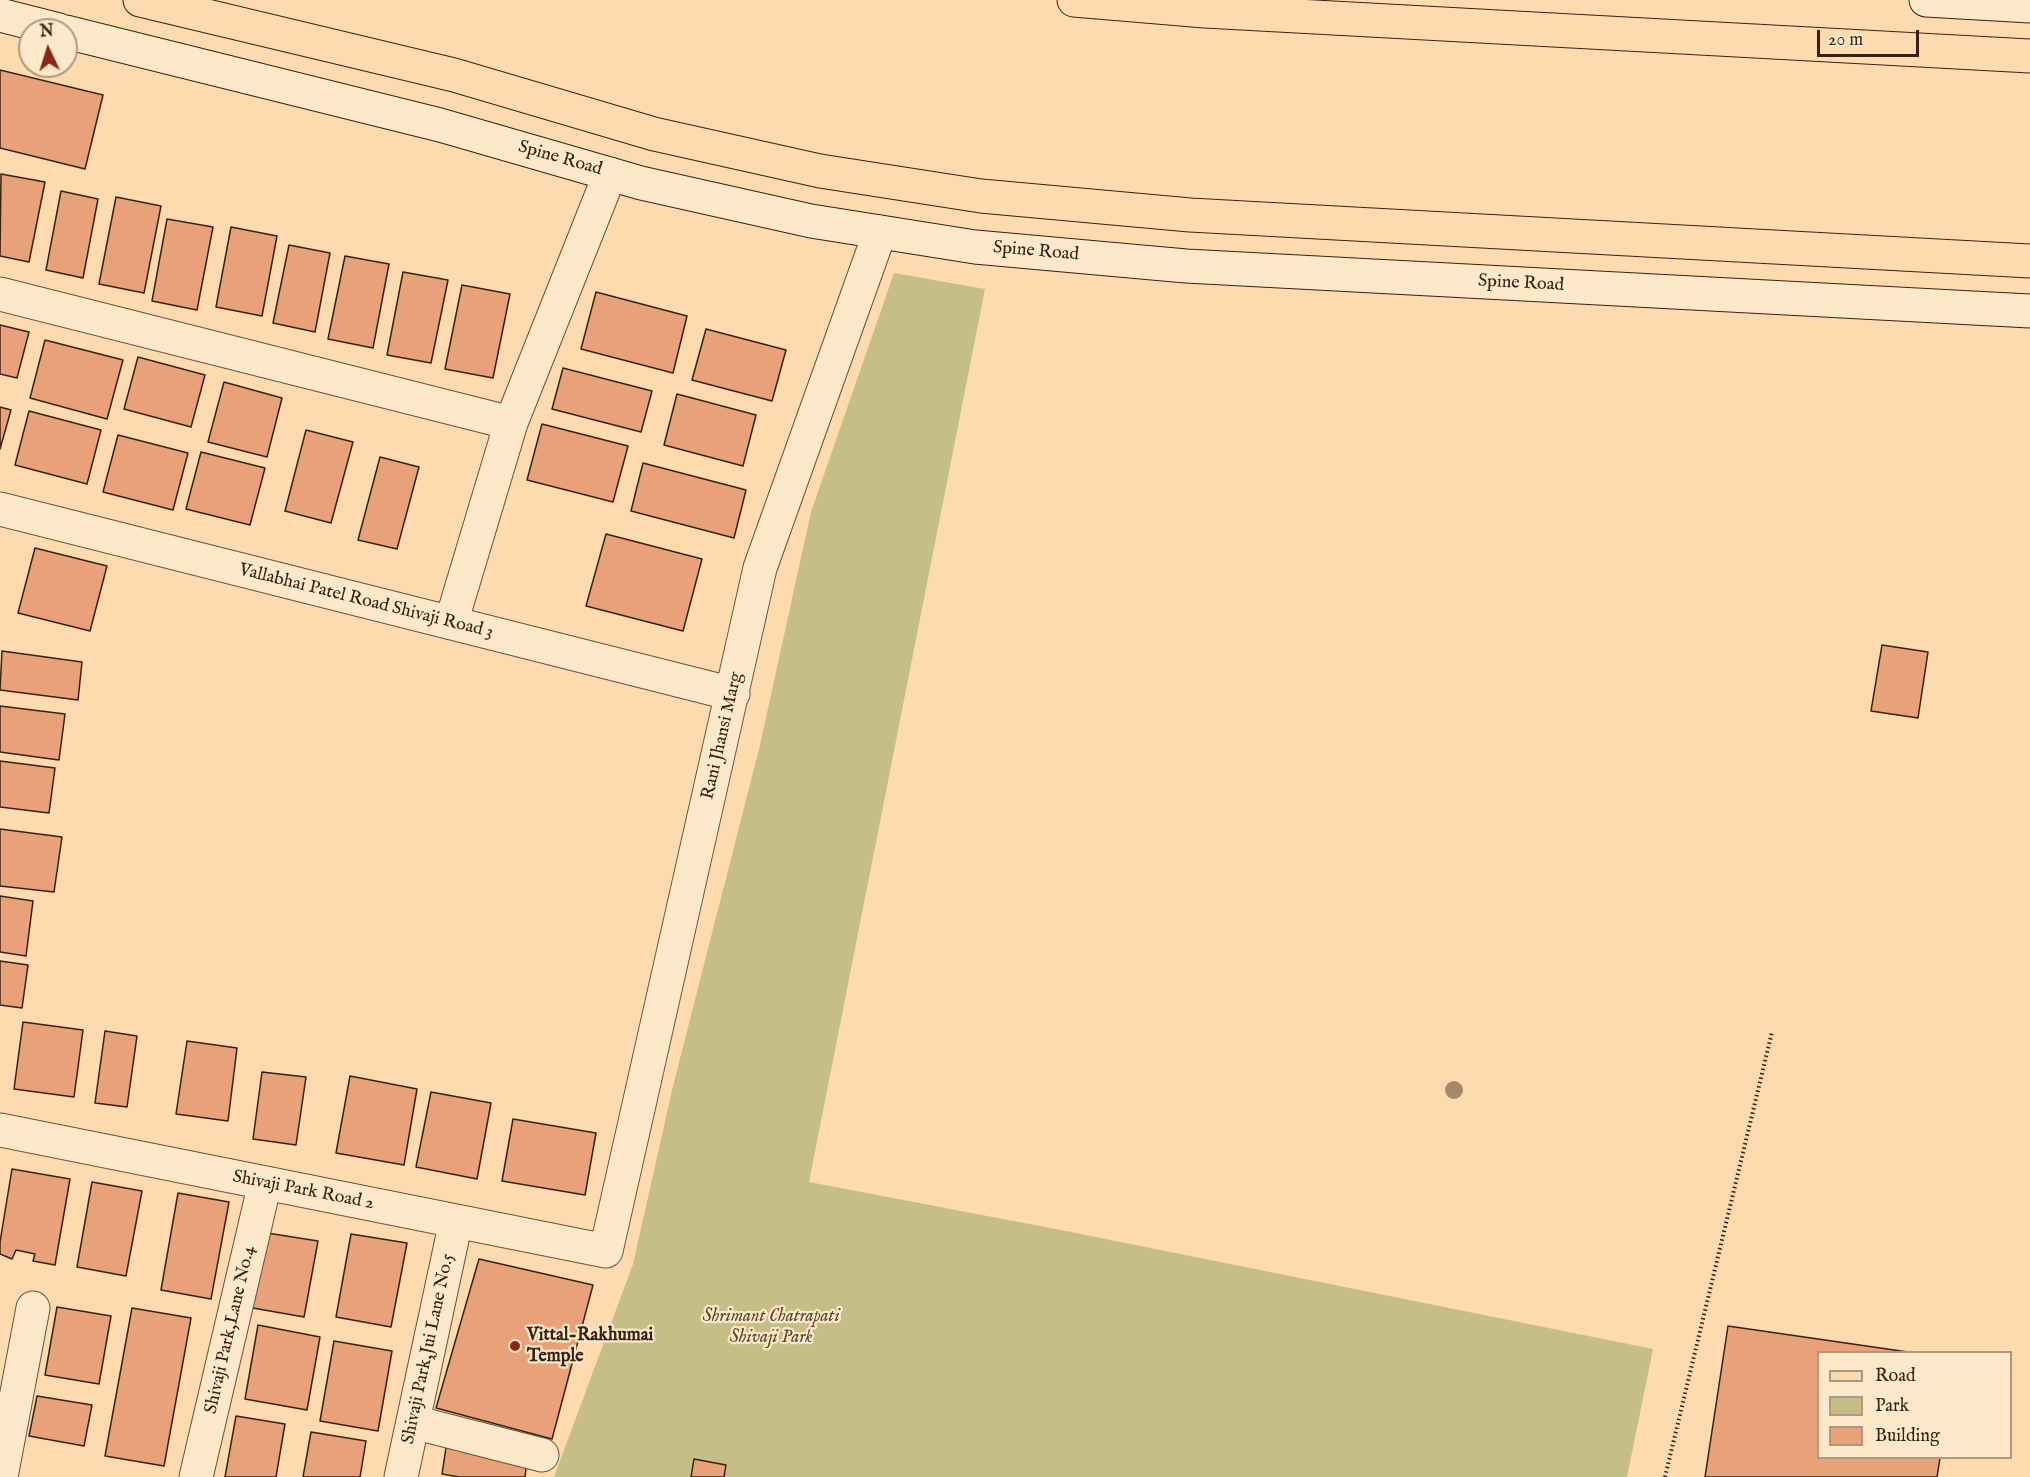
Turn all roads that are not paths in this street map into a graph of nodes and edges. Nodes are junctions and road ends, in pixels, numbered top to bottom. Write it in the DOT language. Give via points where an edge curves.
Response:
graph roads {
  1 [pos="140,0"];
  2 [pos="1074,0"];
  3 [pos="1926,0"];
  4 [pos="2030,6"];
  5 [pos="0,15"];
  6 [pos="18,20"];
  7 [pos="78,35"];
  8 [pos="2030,56"];
  9 [pos="610,174"];
  10 [pos="880,232"];
  11 [pos="2030,261"];
  12 [pos="0,294"];
  13 [pos="2030,311"];
  14 [pos="511,423"];
  15 [pos="0,509"];
  16 [pos="451,623"];
  17 [pos="733,694"];
  18 [pos="0,1130"];
  19 [pos="265,1183"];
  20 [pos="456,1221"];
  21 [pos="606,1251"];
  22 [pos="33,1308"];
  23 [pos="413,1422"];
  24 [pos="542,1455"];
  25 [pos="1,1477"];
  26 [pos="196,1477"];
  27 [pos="401,1477"];
  1 -- 11 [label="main road" via="454,75 654,134 820,171 981,196 1190,215"];
  2 -- 8 [label="main road" via="1217,12"];
  3 -- 4 [label="street"];
  5 -- 6 [label="street"];
  7 -- 9 [label="street, Spine Road" via="440,125"];
  9 -- 10 [label="street, Spine Road" via="811,222"];
  9 -- 14 [label="street"];
  10 -- 13 [label="street, Spine Road" via="975,247 1186,266"];
  10 -- 17 [label="street, Rani Jhansi Marg" via="760,568"];
  12 -- 14 [label="street"];
  14 -- 16 [label="street"];
  15 -- 16 [label="street, Vallabhai Patel Road Shivaji Road 3"];
  16 -- 17 [label="street, Vallabhai Patel Road Shivaji Road 3"];
  17 -- 21 [label="street, Rani Jhansi Marg"];
  18 -- 19 [label="street, Shivaji Park Road 2"];
  19 -- 20 [label="street, Shivaji Park Road 2"];
  19 -- 26 [label="street, Shivaji Park,Lane No.4"];
  20 -- 21 [label="street, Shivaji Park Road 2"];
  20 -- 23 [label="street, Shivaji Park,Jui Lane No.5"];
  22 -- 25 [label="street"];
  23 -- 24 [label="street"];
  23 -- 27 [label="street, Shivaji Park,Jui Lane No.5"];
}
